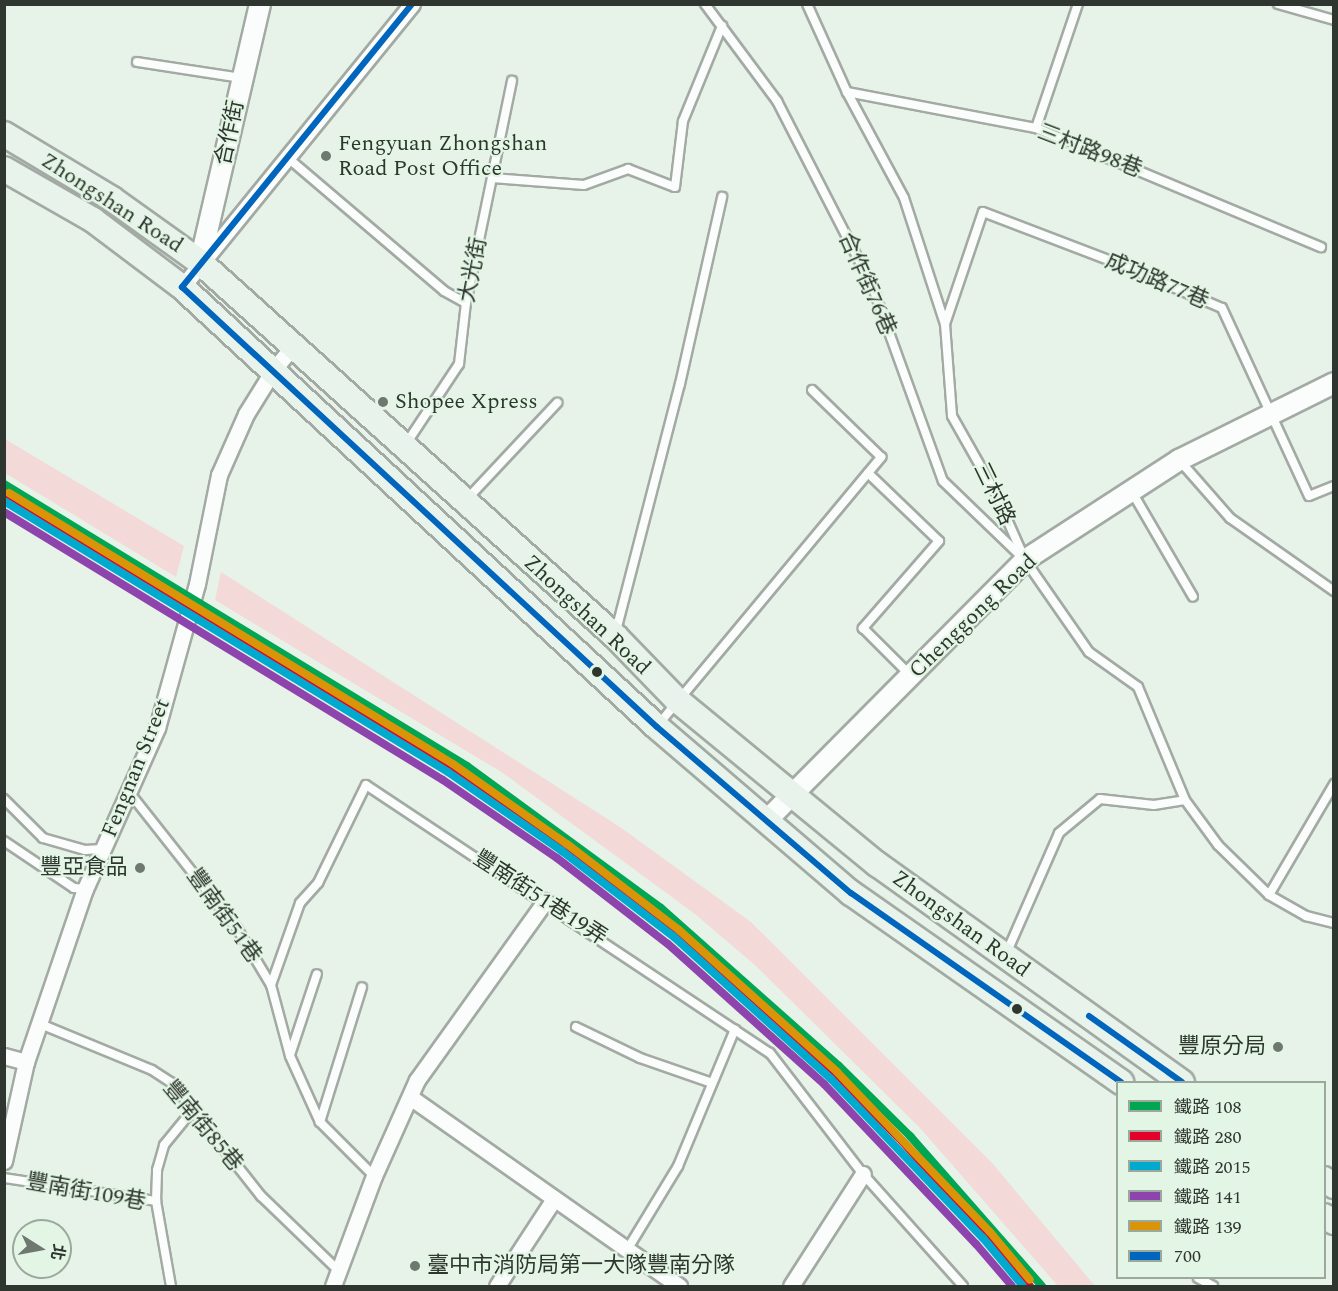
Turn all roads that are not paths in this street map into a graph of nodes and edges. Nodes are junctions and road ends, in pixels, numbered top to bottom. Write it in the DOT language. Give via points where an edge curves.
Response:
graph roads {
  1 [pos="412,4"];
  2 [pos="705,4"];
  3 [pos="807,4"];
  4 [pos="1078,4"];
  5 [pos="1278,4"];
  6 [pos="257,5"];
  7 [pos="1334,20"];
  8 [pos="722,26"];
  9 [pos="137,62"];
  10 [pos="242,79"];
  11 [pos="512,81"];
  12 [pos="847,92"];
  13 [pos="1036,129"];
  14 [pos="4,134"];
  15 [pos="288,158"];
  16 [pos="4,169"];
  17 [pos="492,178"];
  18 [pos="722,197"];
  19 [pos="1321,248"];
  20 [pos="200,262"];
  21 [pos="182,287"];
  22 [pos="466,303"];
  23 [pos="945,324"];
  24 [pos="291,349"];
  25 [pos="274,369"];
  26 [pos="1334,383"];
  27 [pos="812,390"];
  28 [pos="557,403"];
  29 [pos="1273,414"];
  30 [pos="406,446"];
  31 [pos="1179,460"];
  32 [pos="868,473"];
  33 [pos="1334,486"];
  34 [pos="1131,490"];
  35 [pos="464,503"];
  36 [pos="1025,560"];
  37 [pos="1334,591"];
  38 [pos="1192,597"];
  39 [pos="615,636"];
  40 [pos="911,676"];
  41 [pos="677,700"];
  42 [pos="657,727"];
  43 [pos="1334,784"];
  44 [pos="129,792"];
  45 [pos="790,795"];
  46 [pos="4,799"];
  47 [pos="1185,800"];
  48 [pos="768,819"];
  49 [pos="4,841"];
  50 [pos="102,849"];
  51 [pos="85,889"];
  52 [pos="1269,895"];
  53 [pos="545,901"];
  54 [pos="1334,924"];
  55 [pos="1006,955"];
  56 [pos="317,974"];
  57 [pos="271,985"];
  58 [pos="362,987"];
  59 [pos="38,1023"];
  60 [pos="576,1027"];
  61 [pos="735,1029"];
  62 [pos="4,1056"];
  63 [pos="290,1056"];
  64 [pos="26,1062"];
  65 [pos="1119,1081"];
  66 [pos="1179,1081"];
  67 [pos="712,1083"];
  68 [pos="410,1097"];
  69 [pos="191,1112"];
  70 [pos="320,1122"];
  71 [pos="4,1161"];
  72 [pos="863,1174"];
  73 [pos="374,1176"];
  74 [pos="4,1178"];
  75 [pos="554,1199"];
  76 [pos="156,1202"];
  77 [pos="627,1250"];
  78 [pos="340,1272"];
  79 [pos="1200,1279"];
  80 [pos="171,1287"];
  81 [pos="333,1287"];
  82 [pos="497,1287"];
  83 [pos="680,1287"];
  84 [pos="792,1287"];
  85 [pos="963,1287"];
  86 [pos="1213,1287"];
  1 -- 15 [label="street"];
  2 -- 8 [label="lane, 合作街76巷"];
  3 -- 12 [label="lane, 三村路"];
  4 -- 13 [label="lane"];
  5 -- 7 [label="lane"];
  6 -- 10 [label="street, 合作街"];
  8 -- 17 [label="lane" via="683,121 675,187 628,169 584,184"];
  8 -- 36 [label="lane, 合作街76巷" via="777,100 873,288 943,482"];
  9 -- 10 [label="lane"];
  10 -- 20 [label="street, 合作街"];
  11 -- 17 [label="lane, 大光街"];
  12 -- 13 [label="lane, 三村路98巷"];
  12 -- 23 [label="lane, 三村路" via="904,198"];
  13 -- 19 [label="lane, 三村路98巷"];
  14 -- 20 [label="main road, Zhongshan Road" via="112,199"];
  15 -- 20 [label="street"];
  15 -- 22 [label="lane" via="444,291"];
  16 -- 21 [label="main road, Zhongshan Road" via="93,220"];
  17 -- 22 [label="lane, 大光街"];
  18 -- 39 [label="lane" via="680,384"];
  20 -- 21 [label="street"];
  20 -- 24 [label="main road, Zhongshan Road"];
  21 -- 25 [label="main road, Zhongshan Road"];
  22 -- 30 [label="lane, 大光街" via="459,364"];
  23 -- 29 [label="lane, 成功路77巷" via="983,212 1222,308"];
  23 -- 36 [label="lane, 三村路" via="952,416 994,492"];
  24 -- 25 [label="street, Fengnan Street"];
  24 -- 30 [label="main road, Zhongshan Road"];
  25 -- 42 [label="main road, Zhongshan Road"];
  25 -- 44 [label="street, Fengnan Street" via="246,414 219,475 197,584 160,717"];
  26 -- 29 [label="street, Chenggong Road"];
  27 -- 32 [label="lane" via="881,457"];
  28 -- 35 [label="lane"];
  29 -- 31 [label="street, Chenggong Road"];
  29 -- 33 [label="lane, 成功路77巷" via="1309,496"];
  30 -- 35 [label="main road, Zhongshan Road"];
  31 -- 34 [label="street, Chenggong Road"];
  31 -- 37 [label="lane" via="1230,518"];
  32 -- 40 [label="lane" via="939,541 863,628"];
  32 -- 41 [label="lane"];
  34 -- 36 [label="street, Chenggong Road"];
  34 -- 38 [label="lane"];
  35 -- 39 [label="main road, Zhongshan Road"];
  36 -- 40 [label="street, Chenggong Road"];
  36 -- 47 [label="lane, 三村路" via="1089,652 1138,687"];
  39 -- 41 [label="main road, Zhongshan Road"];
  40 -- 45 [label="street, Chenggong Road"];
  41 -- 42 [label="lane"];
  41 -- 45 [label="main road, Zhongshan Road"];
  42 -- 48 [label="main road, Zhongshan Road"];
  43 -- 52 [label="lane"];
  44 -- 50 [label="street, Fengnan Street"];
  44 -- 57 [label="lane, 豐南街51巷" via="238,930"];
  45 -- 48 [label="street, Chenggong Road"];
  45 -- 55 [label="main road, Zhongshan Road" via="877,864"];
  46 -- 50 [label="lane" via="43,838 85,850"];
  47 -- 52 [label="lane, 三村路" via="1218,844"];
  47 -- 55 [label="lane" via="1154,805 1100,799 1059,833"];
  48 -- 65 [label="main road, Zhongshan Road" via="851,893"];
  49 -- 51 [label="lane" via="74,888"];
  50 -- 51 [label="street, Fengnan Street"];
  51 -- 59 [label="street, Fengnan Street"];
  52 -- 54 [label="lane, 三村路" via="1306,916"];
  53 -- 57 [label="lane, 豐南街51巷19弄" via="366,785 318,883 300,903"];
  53 -- 61 [label="lane, 豐南街51巷19弄"];
  53 -- 68 [label="street" via="417,1080"];
  55 -- 66 [label="main road, Zhongshan Road"];
  56 -- 63 [label="lane"];
  57 -- 63 [label="lane, 豐南街51巷"];
  58 -- 70 [label="lane"];
  59 -- 64 [label="street, Fengnan Street"];
  59 -- 69 [label="lane, 豐南街85巷" via="152,1070 172,1083"];
  60 -- 67 [label="lane" via="640,1058"];
  61 -- 67 [label="lane"];
  61 -- 72 [label="lane, 豐南街51巷19弄" via="770,1053"];
  62 -- 64 [label="street"];
  63 -- 70 [label="lane, 豐南街51巷"];
  64 -- 71 [label="street, Fengnan Street"];
  67 -- 77 [label="lane" via="678,1166"];
  68 -- 73 [label="street"];
  68 -- 75 [label="street"];
  69 -- 76 [label="lane" via="164,1145 157,1170"];
  69 -- 78 [label="lane, 豐南街85巷" via="261,1196"];
  70 -- 73 [label="lane, 豐南街51巷"];
  72 -- 84 [label="street"];
  72 -- 85 [label="lane, 豐南街51巷19弄"];
  73 -- 78 [label="street"];
  74 -- 76 [label="lane, 豐南街109巷"];
  75 -- 77 [label="street"];
  75 -- 82 [label="street"];
  76 -- 80 [label="lane, 豐南街109巷"];
  77 -- 83 [label="street"];
  78 -- 81 [label="street"];
  79 -- 86 [label="lane"];
}
